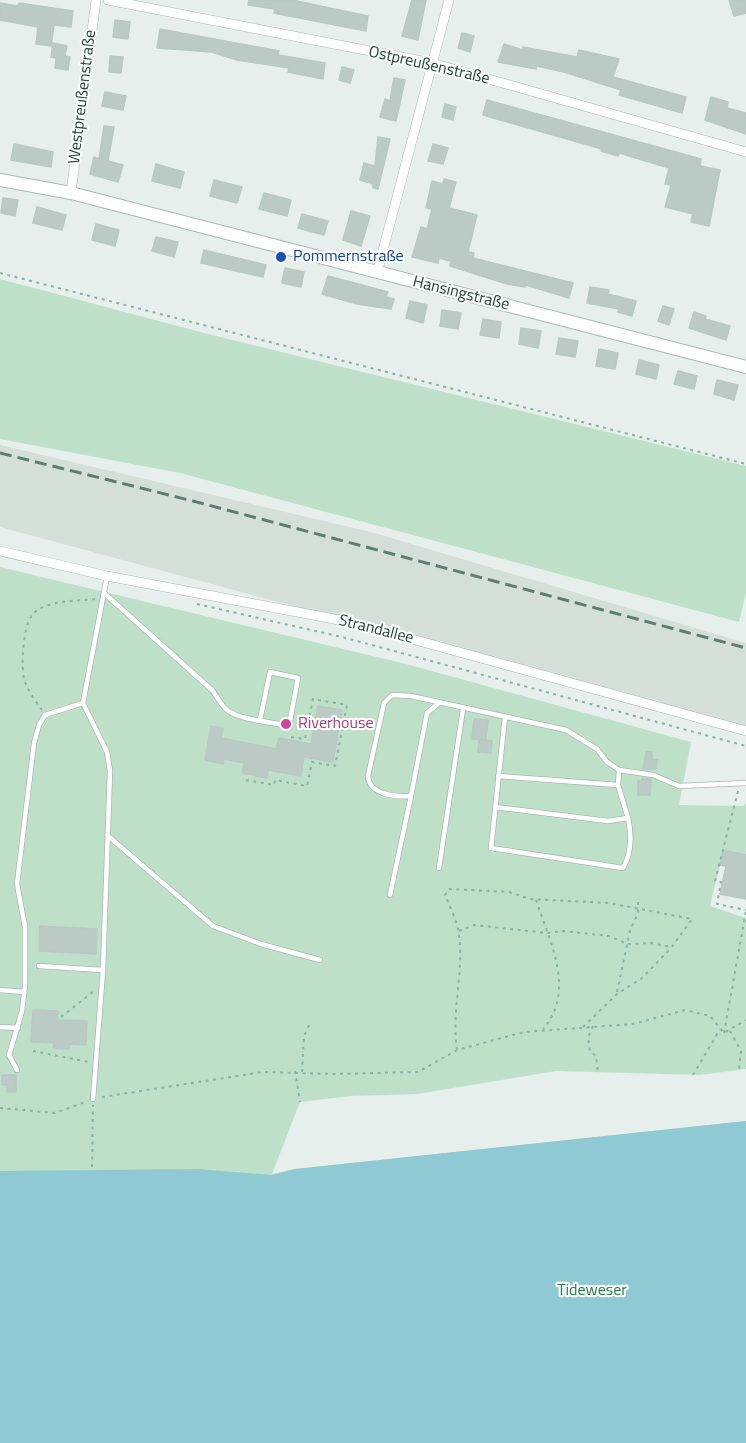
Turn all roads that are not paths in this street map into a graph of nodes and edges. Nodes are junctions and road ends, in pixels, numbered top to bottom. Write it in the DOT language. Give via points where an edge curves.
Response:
graph roads {
  1 [pos="96,0"];
  2 [pos="108,0"];
  3 [pos="449,0"];
  4 [pos="432,63"];
  5 [pos="746,152"];
  6 [pos="0,180"];
  7 [pos="71,193"];
  8 [pos="377,273"];
  9 [pos="746,367"];
  10 [pos="0,550"];
  11 [pos="107,576"];
  12 [pos="104,595"];
  13 [pos="83,703"];
  14 [pos="439,703"];
  15 [pos="463,709"];
  16 [pos="505,717"];
  17 [pos="260,720"];
  18 [pos="746,731"];
  19 [pos="619,770"];
  20 [pos="498,776"];
  21 [pos="743,784"];
  22 [pos="618,785"];
  23 [pos="411,796"];
  24 [pos="495,807"];
  25 [pos="628,818"];
  26 [pos="107,835"];
  27 [pos="439,868"];
  28 [pos="390,895"];
  29 [pos="320,960"];
  30 [pos="39,966"];
  31 [pos="103,970"];
  32 [pos="0,990"];
  33 [pos="24,992"];
  34 [pos="0,1027"];
  35 [pos="18,1028"];
  36 [pos="0,1055"];
  37 [pos="9,1055"];
  38 [pos="17,1070"];
  39 [pos="93,1099"];
  1 -- 7 [label="street, Westpreußenstraße"];
  2 -- 4 [label="street, Ostpreußenstraße"];
  3 -- 4 [label="street"];
  4 -- 5 [label="street, Ostpreußenstraße"];
  4 -- 8 [label="street"];
  6 -- 7 [label="street, Hansingstraße"];
  7 -- 8 [label="street, Hansingstraße"];
  8 -- 9 [label="street, Hansingstraße"];
  10 -- 11 [label="street, Strandallee"];
  11 -- 12 [label="lane"];
  11 -- 18 [label="street, Strandallee" via="350,622"];
  12 -- 13 [label="lane"];
  12 -- 17 [label="lane" via="213,691 227,710"];
  13 -- 26 [label="lane" via="107,752"];
  13 -- 33 [label="lane" via="45,715 34,743 17,884 26,927"];
  14 -- 15 [label="lane"];
  14 -- 23 [label="lane" via="427,713"];
  14 -- 23 [label="lane" via="392,695 384,703 369,784 377,791"];
  15 -- 16 [label="lane"];
  15 -- 27 [label="lane"];
  16 -- 19 [label="lane" via="566,730 597,749"];
  16 -- 20 [label="lane"];
  17 -- 17 [label="lane" via="270,672 298,678 289,726"];
  19 -- 21 [label="lane" via="653,775 679,786"];
  19 -- 22 [label="lane"];
  20 -- 22 [label="lane"];
  20 -- 24 [label="lane"];
  22 -- 25 [label="lane"];
  23 -- 28 [label="lane"];
  24 -- 25 [label="lane" via="608,821"];
  24 -- 25 [label="lane" via="491,848 623,868 632,835"];
  26 -- 29 [label="lane" via="213,926"];
  26 -- 31 [label="lane"];
  30 -- 31 [label="lane"];
  31 -- 39 [label="lane"];
  32 -- 33 [label="lane"];
  33 -- 35 [label="lane"];
  34 -- 35 [label="lane"];
  35 -- 37 [label="lane"];
  36 -- 37 [label="lane"];
  37 -- 38 [label="lane"];
}
